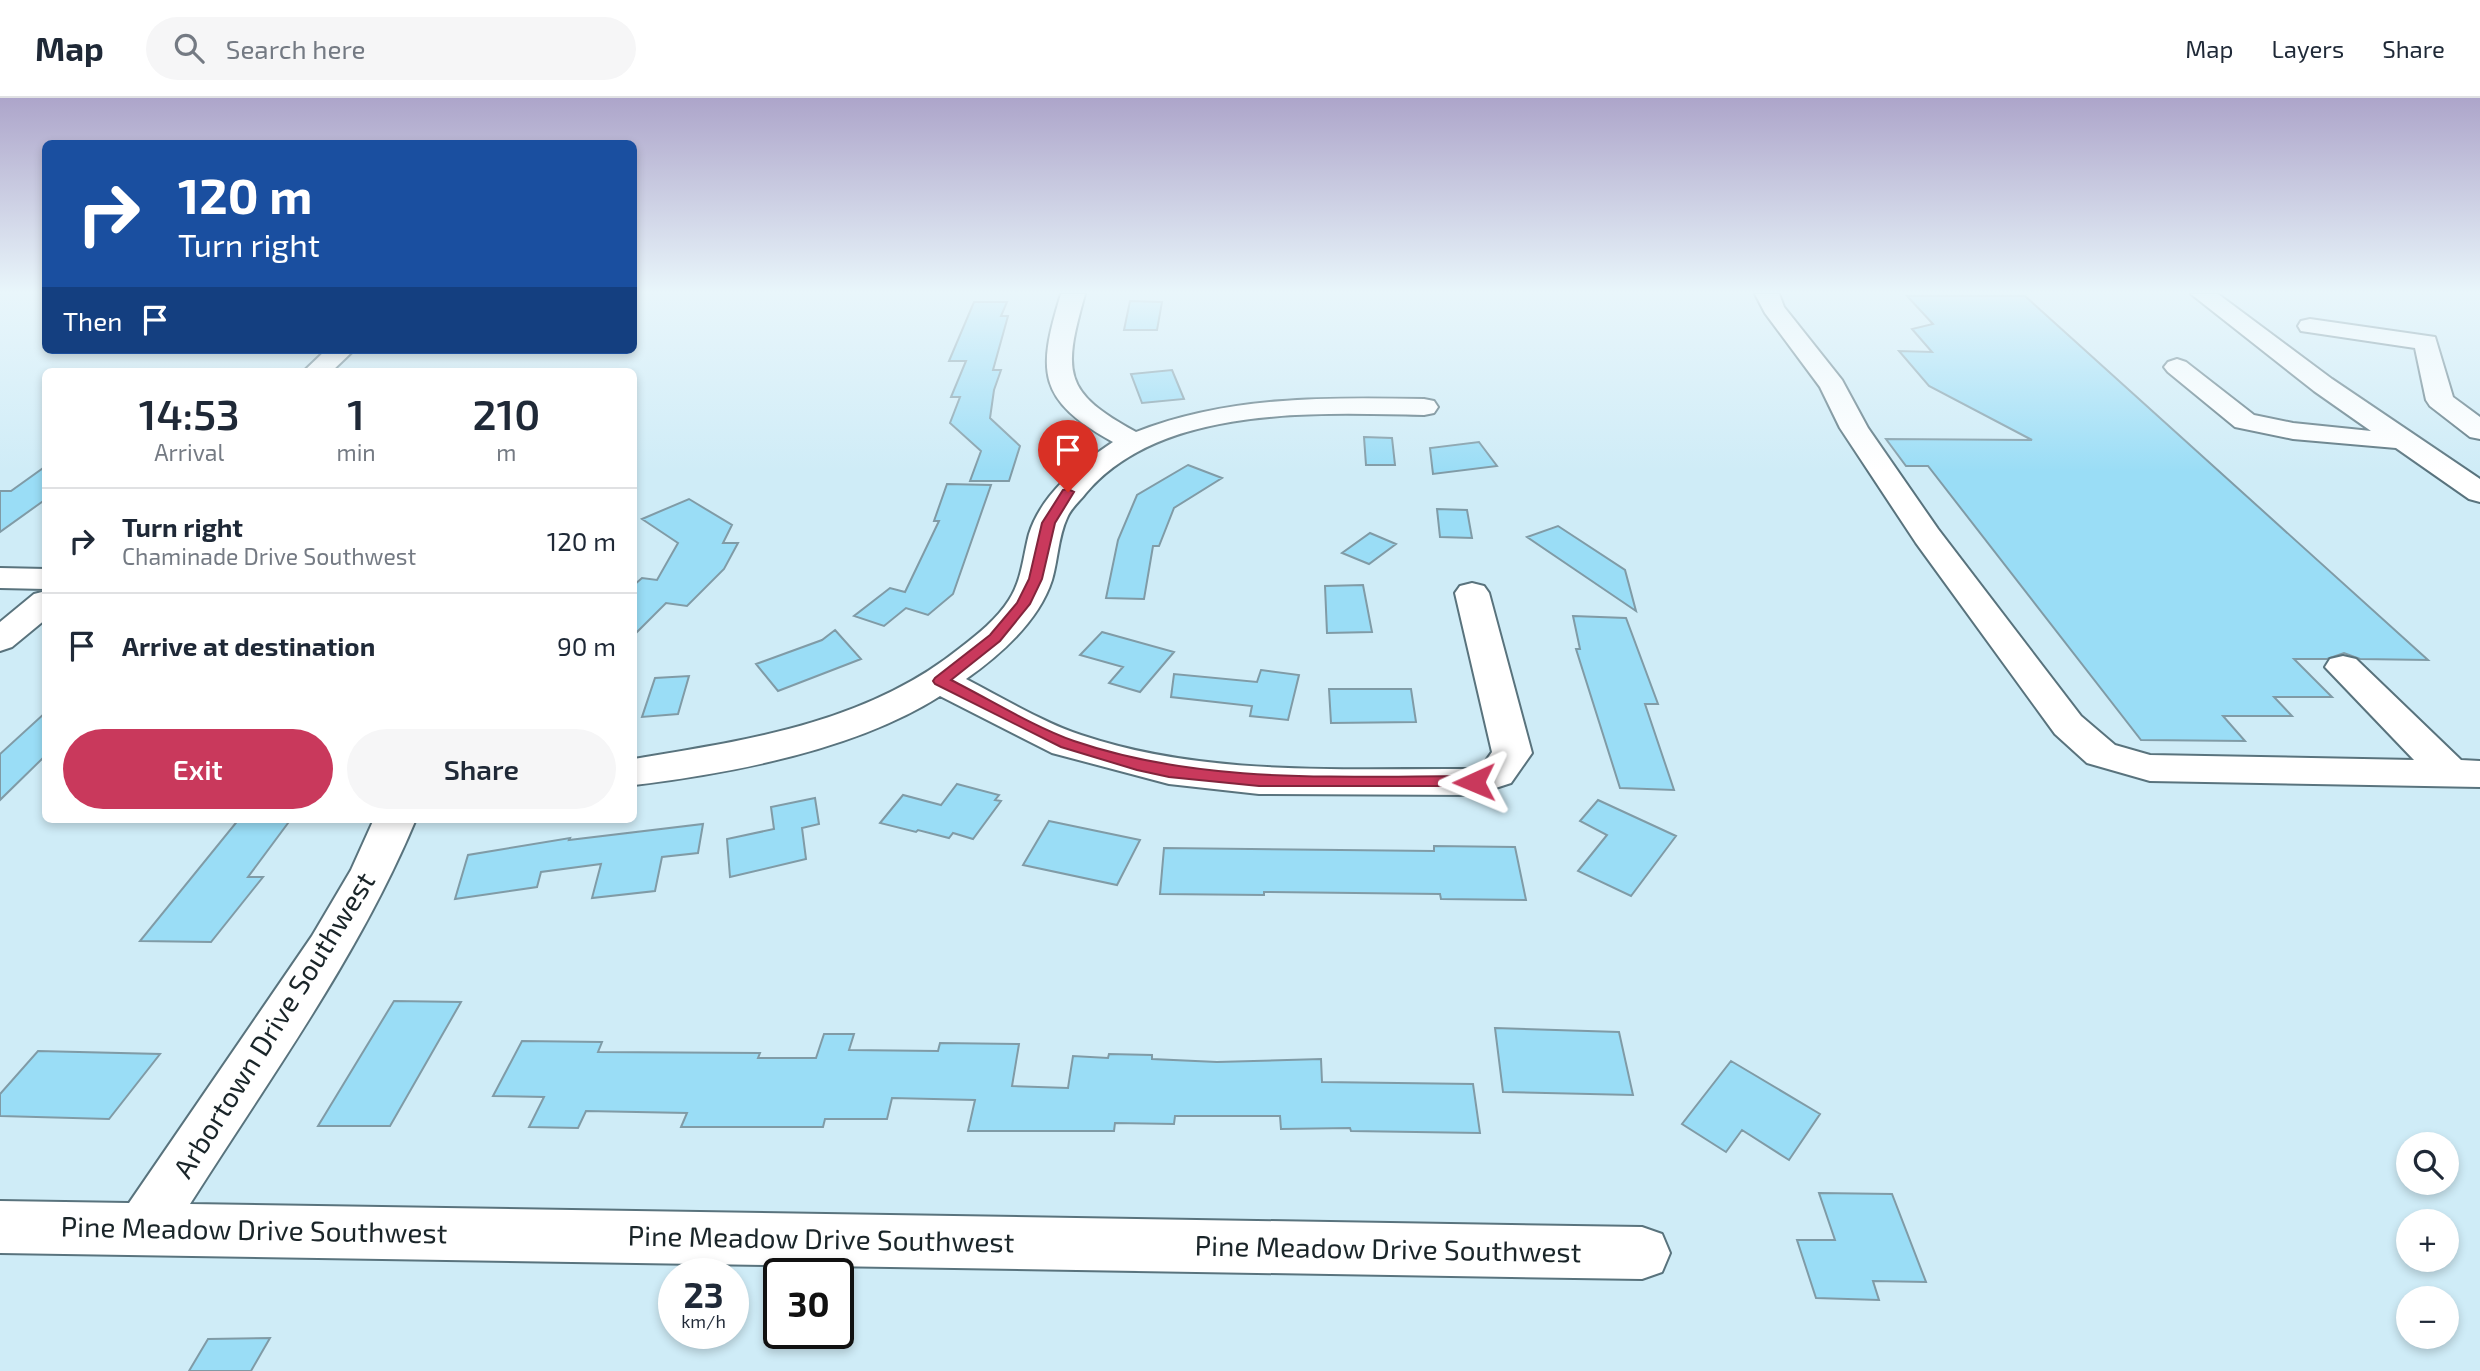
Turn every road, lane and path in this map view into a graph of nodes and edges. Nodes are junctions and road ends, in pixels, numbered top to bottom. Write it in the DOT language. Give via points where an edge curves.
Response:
graph roads {
  1 [pos="1060,353"];
  2 [pos="1808,353"];
  3 [pos="2279,353"];
  4 [pos="2429,353"];
  5 [pos="336,354"];
  6 [pos="2177,367"];
  7 [pos="320,368"];
  8 [pos="1424,407"];
  9 [pos="2480,431"];
  10 [pos="2402,440"];
  11 [pos="1135,443"];
  12 [pos="2468,484"];
  13 [pos="0,578"];
  14 [pos="42,579"];
  15 [pos="1472,593"];
  16 [pos="42,604"];
  17 [pos="0,640"];
  18 [pos="2343,667"];
  19 [pos="940,681"];
  20 [pos="637,772"];
  21 [pos="2466,774"];
  22 [pos="393,823"];
  23 [pos="0,1227"];
  24 [pos="145,1227"];
  25 [pos="1642,1253"];
  1 -- 11 [label="street" via="1059,380 1071,402"];
  2 -- 21 [label="street" via="1927,536 2068,725 2101,754 2150,768"];
  3 -- 10 [label="street"];
  4 -- 9 [label="street" via="2440,400"];
  5 -- 7 [label="street"];
  6 -- 10 [label="street" via="2245,421 2293,431"];
  8 -- 11 [label="street" via="1259,409 1191,423"];
  10 -- 12 [label="street"];
  11 -- 19 [label="street" via="1068,492 1048,523 1035,579 1023,604 995,638"];
  13 -- 14 [label="street"];
  15 -- 19 [label="street" via="1512,754 1497,775 1474,782 1259,781 1137,765 1066,744"];
  16 -- 17 [label="street"];
  18 -- 21 [label="street"];
  19 -- 20 [label="street" via="819,736"];
  22 -- 24 [label="street, Arbortown Drive Southwest" via="372,872 328,948"];
  23 -- 24 [label="street, Pine Meadow Drive Southwest"];
  24 -- 25 [label="street, Pine Meadow Drive Southwest"];
}
